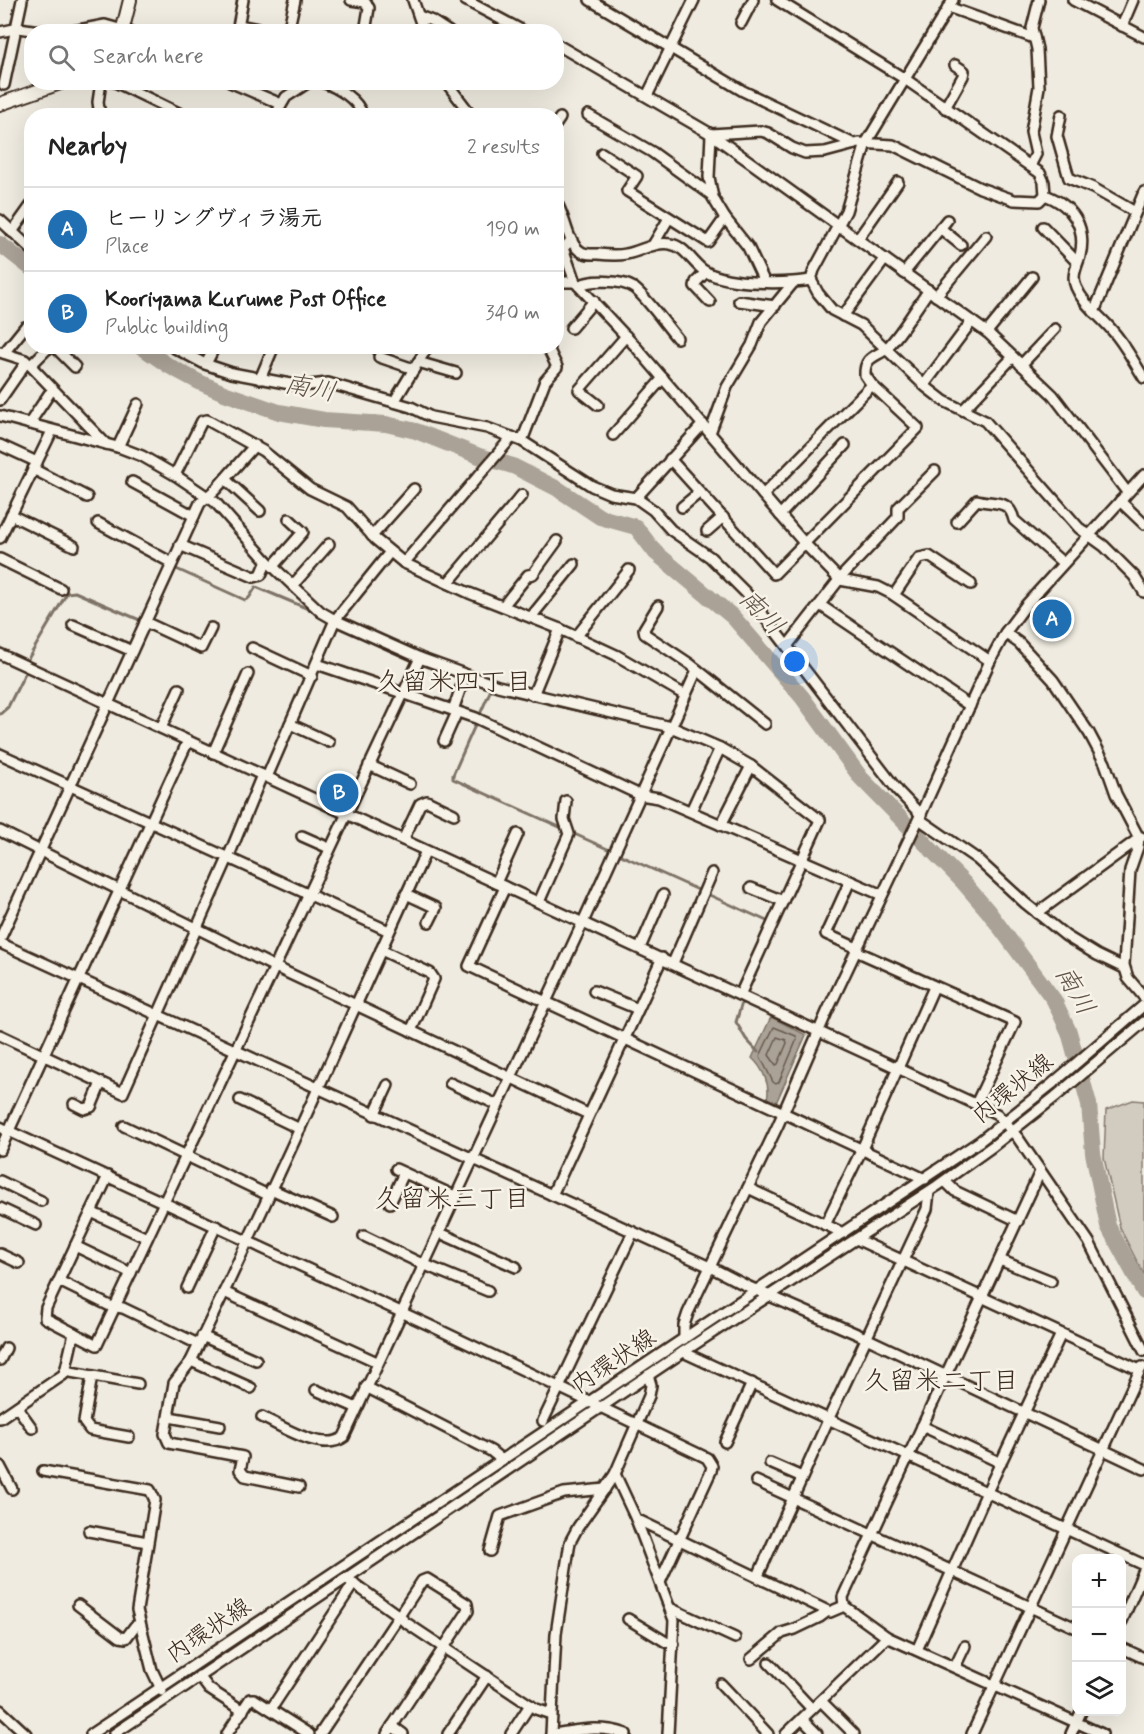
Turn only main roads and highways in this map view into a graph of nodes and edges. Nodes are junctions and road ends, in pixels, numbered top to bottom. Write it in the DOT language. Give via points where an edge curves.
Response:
graph roads {
  1 [pos="130,0"];
  2 [pos="126,24"];
  3 [pos="40,90"];
  4 [pos="0,104"];
  1 -- 2 [label="main road"];
  3 -- 4 [label="main road"];
}
